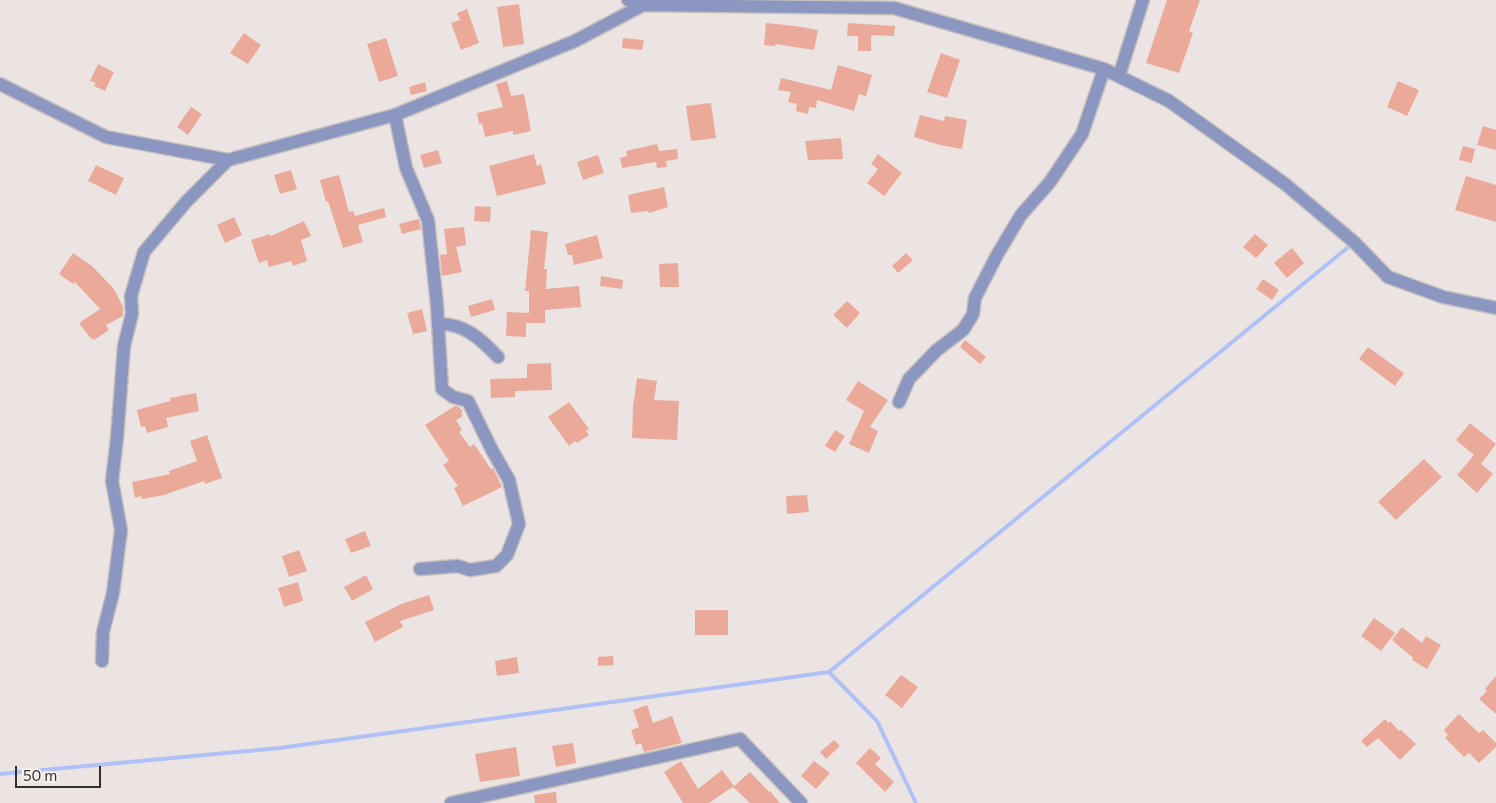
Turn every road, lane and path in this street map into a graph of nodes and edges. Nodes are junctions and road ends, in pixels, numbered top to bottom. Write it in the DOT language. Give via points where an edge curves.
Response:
graph roads {
  1 [pos="628,0"];
  2 [pos="1143,0"];
  3 [pos="643,5"];
  4 [pos="1104,68"];
  5 [pos="1119,76"];
  6 [pos="0,84"];
  7 [pos="395,115"];
  8 [pos="228,160"];
  9 [pos="1496,308"];
  10 [pos="438,324"];
  11 [pos="498,357"];
  12 [pos="899,402"];
  13 [pos="420,568"];
  14 [pos="102,661"];
  15 [pos="452,803"];
  16 [pos="802,803"];
  1 -- 3 [label="street"];
  2 -- 5 [label="street"];
  3 -- 4 [label="street" via="894,8"];
  3 -- 7 [label="street" via="576,41"];
  4 -- 5 [label="street"];
  4 -- 12 [label="street" via="1082,134 1050,182 1021,215 975,298 973,314 963,330 937,350 909,379"];
  5 -- 9 [label="street" via="1169,102 1285,184 1354,242 1388,277 1443,297"];
  6 -- 8 [label="street" via="106,137"];
  7 -- 8 [label="street"];
  7 -- 10 [label="street" via="406,168 428,220"];
  8 -- 14 [label="street" via="186,202 144,252 132,296 132,314 124,346 112,481 121,530"];
  10 -- 11 [label="street" via="462,327 483,341"];
  10 -- 13 [label="street" via="442,389 452,398 468,401 509,480 519,524 507,556 496,566 470,570 458,566"];
  15 -- 16 [label="street" via="740,740"];
}
